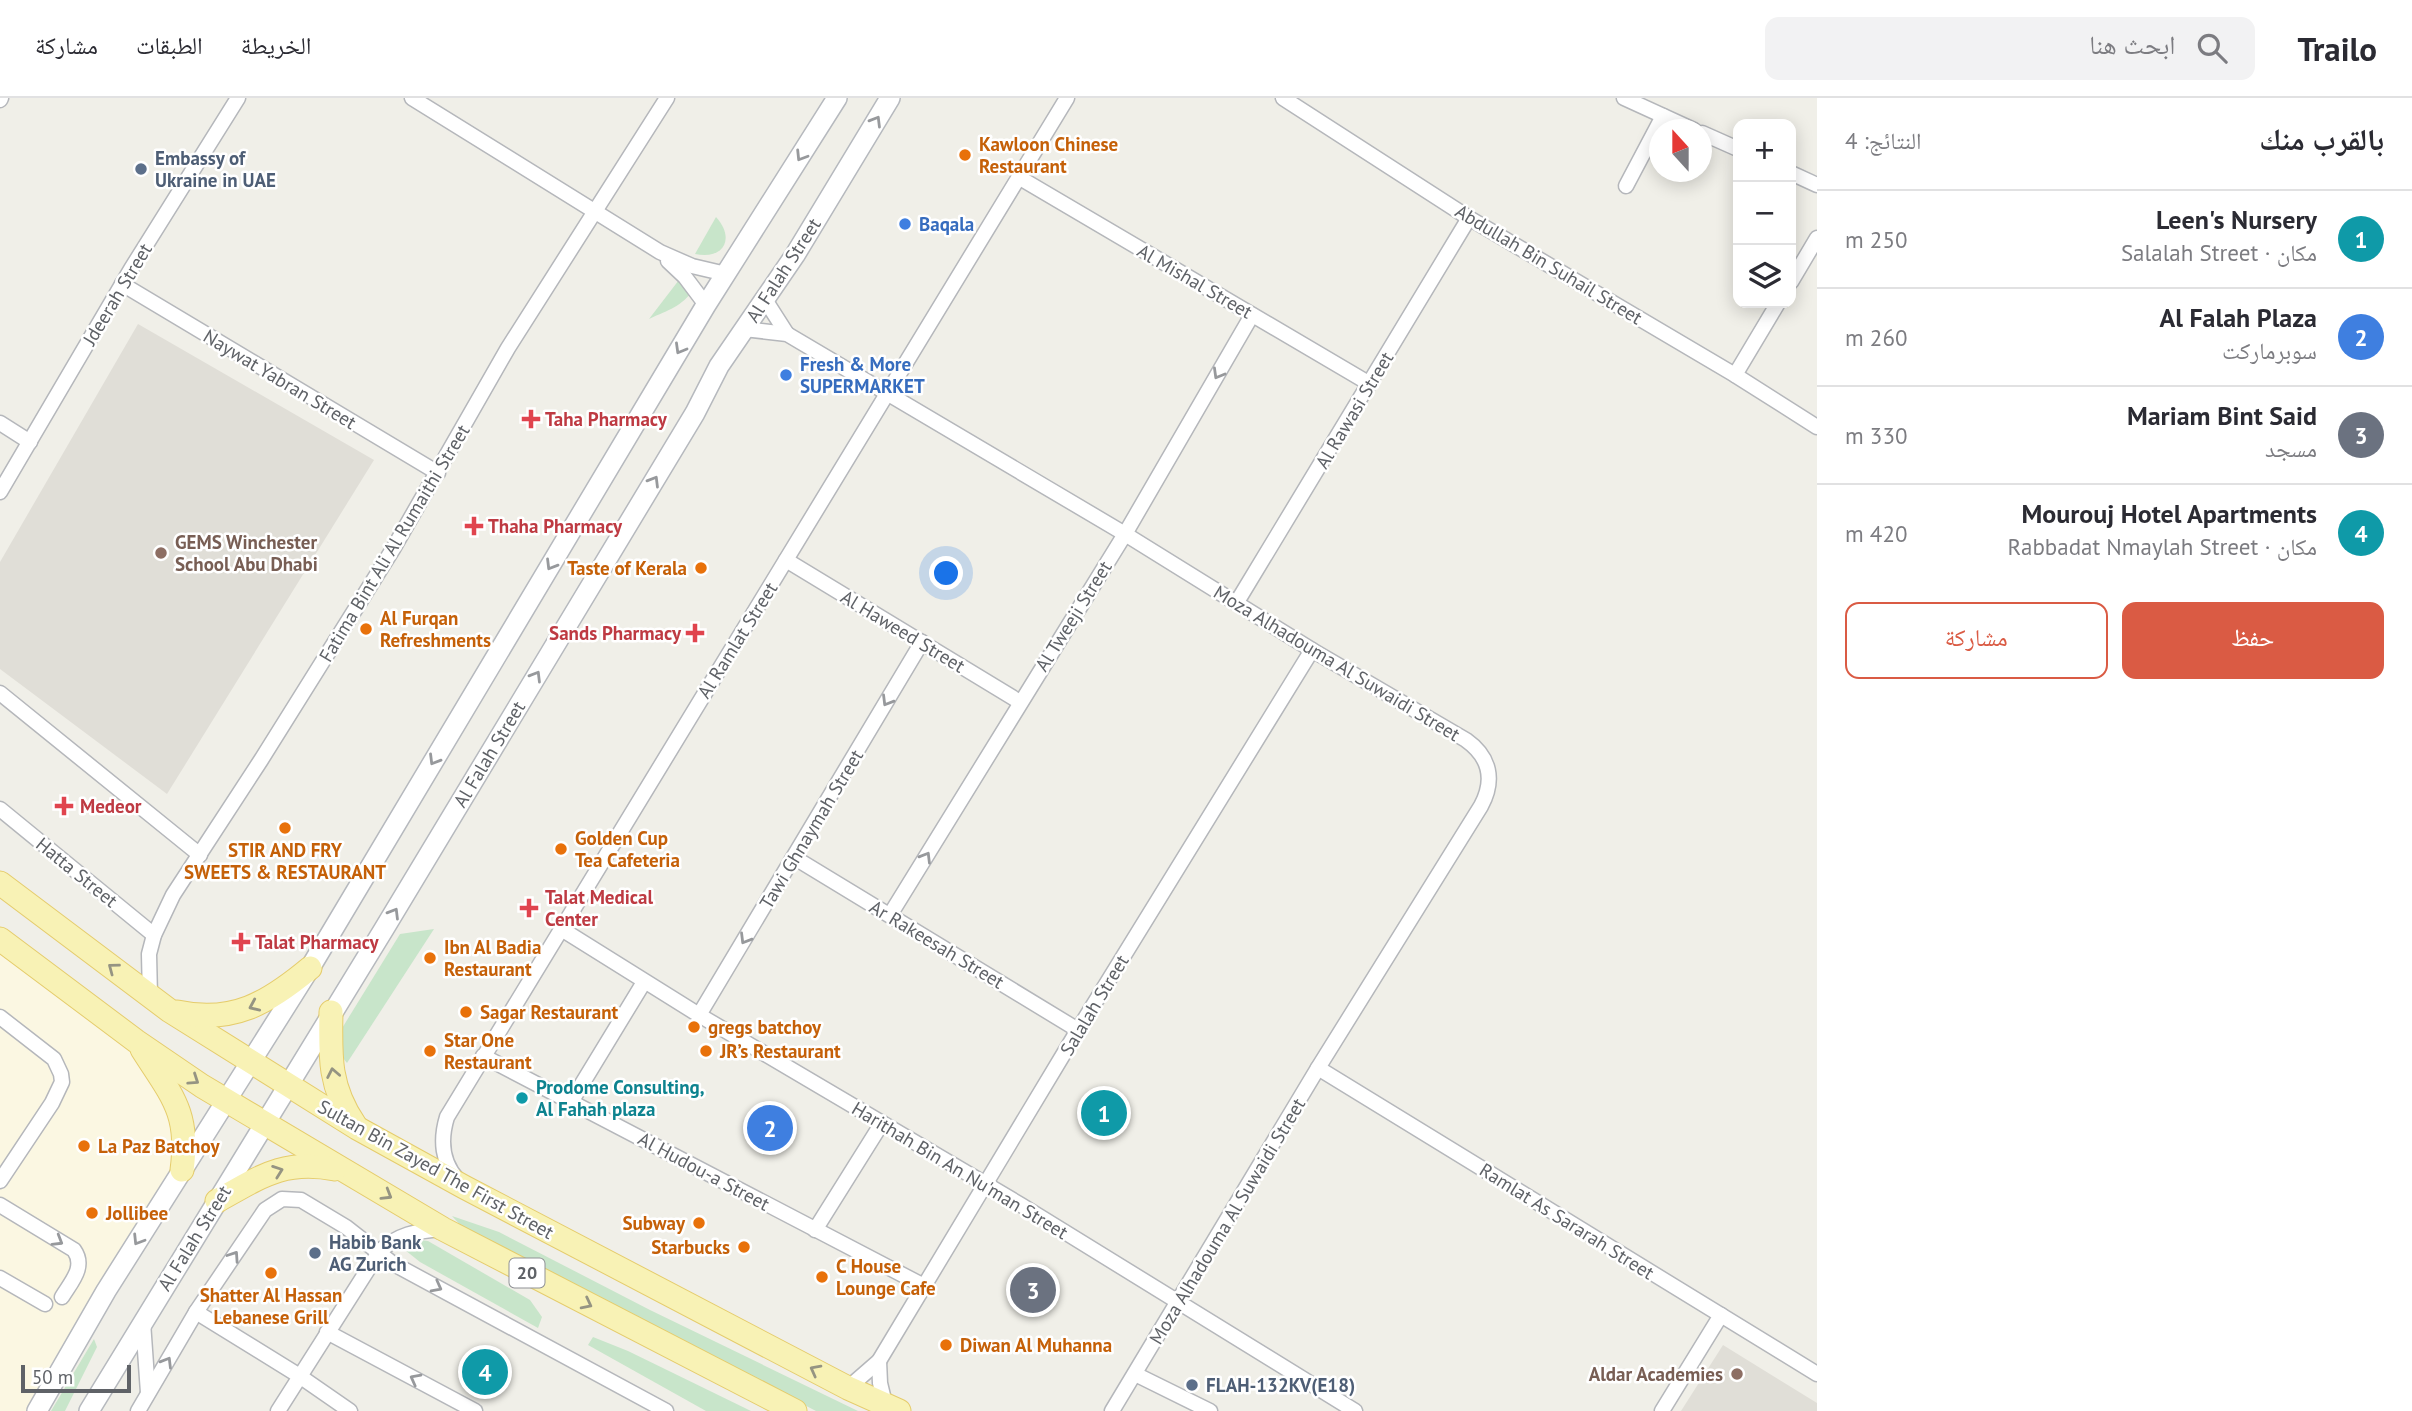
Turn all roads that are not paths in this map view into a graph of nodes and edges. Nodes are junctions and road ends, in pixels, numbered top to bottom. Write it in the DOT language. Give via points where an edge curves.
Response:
graph roads {
  1 [pos="238,98"];
  2 [pos="412,98"];
  3 [pos="667,98"];
  4 [pos="837,98"];
  5 [pos="890,98"];
  6 [pos="1067,98"];
  7 [pos="1283,98"];
  8 [pos="1624,98"];
  9 [pos="1663,116"];
  10 [pos="1670,119"];
  11 [pos="1712,137"];
  12 [pos="1733,147"];
  13 [pos="1796,175"];
  14 [pos="1020,178"];
  15 [pos="1817,185"];
  16 [pos="1626,186"];
  17 [pos="595,213"];
  18 [pos="1469,218"];
  19 [pos="1817,238"];
  20 [pos="660,253"];
  21 [pos="726,274"];
  22 [pos="1796,274"];
  23 [pos="122,285"];
  24 [pos="764,298"];
  25 [pos="706,305"];
  26 [pos="1775,308"];
  27 [pos="1252,315"];
  28 [pos="744,329"];
  29 [pos="787,334"];
  30 [pos="1735,375"];
  31 [pos="1370,384"];
  32 [pos="889,394"];
  33 [pos="0,423"];
  34 [pos="1817,427"];
  35 [pos="30,442"];
  36 [pos="438,473"];
  37 [pos="0,492"];
  38 [pos="1125,534"];
  39 [pos="786,560"];
  40 [pos="1237,602"];
  41 [pos="922,642"];
  42 [pos="1312,650"];
  43 [pos="0,693"];
  44 [pos="1020,702"];
  45 [pos="0,809"];
  46 [pos="200,855"];
  47 [pos="795,858"];
  48 [pos="0,883"];
  49 [pos="890,915"];
  50 [pos="563,930"];
  51 [pos="154,935"];
  52 [pos="0,939"];
  53 [pos="310,968"];
  54 [pos="643,982"];
  55 [pos="150,997"];
  56 [pos="170,1011"];
  57 [pos="331,1012"];
  58 [pos="699,1015"];
  59 [pos="0,1017"];
  60 [pos="1078,1030"];
  61 [pos="136,1041"];
  62 [pos="484,1056"];
  63 [pos="250,1062"];
  64 [pos="1318,1068"];
  65 [pos="289,1085"];
  66 [pos="226,1100"];
  67 [pos="571,1102"];
  68 [pos="265,1123"];
  69 [pos="882,1123"];
  70 [pos="357,1128"];
  71 [pos="182,1170"];
  72 [pos="346,1171"];
  73 [pos="0,1181"];
  74 [pos="986,1184"];
  75 [pos="464,1186"];
  76 [pos="217,1201"];
  77 [pos="0,1205"];
  78 [pos="443,1229"];
  79 [pos="815,1230"];
  80 [pos="379,1252"];
  81 [pos="0,1278"];
  82 [pos="924,1286"];
  83 [pos="62,1297"];
  84 [pos="1178,1301"];
  85 [pos="45,1304"];
  86 [pos="196,1312"];
  87 [pos="1721,1315"];
  88 [pos="143,1322"];
  89 [pos="327,1332"];
  90 [pos="879,1362"];
  91 [pos="1135,1374"];
  92 [pos="1817,1374"];
  93 [pos="298,1375"];
  94 [pos="848,1388"];
  95 [pos="148,1393"];
  96 [pos="892,1408"];
  97 [pos="37,1411"];
  98 [pos="89,1411"];
  99 [pos="138,1411"];
  100 [pos="278,1411"];
  101 [pos="350,1411"];
  102 [pos="475,1411"];
  103 [pos="666,1411"];
  104 [pos="795,1411"];
  105 [pos="1112,1411"];
  106 [pos="1210,1411"];
  107 [pos="1355,1411"];
  108 [pos="1662,1411"];
  1 -- 23 [label="street, Jdeerah Street"];
  2 -- 17 [label="street"];
  3 -- 17 [label="street, Fatima Bint Ali Al Rumaithi Street"];
  4 -- 21 [label="main road, one-way"];
  24 -- 5 [label="main road, Al Falah Street, one-way"];
  6 -- 14 [label="street, Al Ramlat Street"];
  7 -- 18 [label="street, Abdullah Bin Suhail Street"];
  8 -- 9 [label="street"];
  9 -- 10 [label="street"];
  9 -- 16 [label="street"];
  11 -- 12 [label="street"];
  13 -- 15 [label="street"];
  14 -- 27 [label="street, Al Mishal Street"];
  14 -- 32 [label="street, Al Ramlat Street"];
  17 -- 20 [label="street"];
  17 -- 36 [label="street, Fatima Bint Ali Al Rumaithi Street" via="508,348"];
  18 -- 30 [label="street, Abdullah Bin Suhail Street"];
  18 -- 31 [label="street, Al Rawasi Street"];
  19 -- 22 [label="street"];
  20 -- 21 [label="street"];
  20 -- 25 [label="street"];
  21 -- 25 [label="main road"];
  23 -- 35 [label="street, Jdeerah Street"];
  23 -- 36 [label="street, Naywat Yabran Street"];
  24 -- 28 [label="main road, Al Falah Street"];
  24 -- 29 [label="street, Moza Alhadouma Al Suwaidi Street"];
  25 -- 53 [label="main road, one-way"];
  26 -- 30 [label="street"];
  27 -- 31 [label="street, Al Mishal Street"];
  27 -- 38 [label="street, Al Tweeji Street, one-way"];
  28 -- 29 [label="street, Moza Alhadouma Al Suwaidi Street"];
  57 -- 28 [label="main road, Al Falah Street, one-way"];
  29 -- 32 [label="street, Moza Alhadouma Al Suwaidi Street"];
  30 -- 34 [label="street, Abdullah Bin Suhail Street"];
  31 -- 40 [label="street, Al Rawasi Street"];
  32 -- 38 [label="street, Moza Alhadouma Al Suwaidi Street"];
  32 -- 39 [label="street, Al Ramlat Street"];
  33 -- 35 [label="street"];
  35 -- 37 [label="street, Jdeerah Street"];
  36 -- 46 [label="street, Fatima Bint Ali Al Rumaithi Street"];
  38 -- 40 [label="street, Moza Alhadouma Al Suwaidi Street"];
  38 -- 44 [label="street, Al Tweeji Street"];
  39 -- 41 [label="street, Al Haweed Street"];
  39 -- 50 [label="street, Al Ramlat Street"];
  40 -- 42 [label="street, Moza Alhadouma Al Suwaidi Street"];
  41 -- 44 [label="street, Al Haweed Street"];
  41 -- 47 [label="street, Tawi Ghnaymah Street, one-way"];
  42 -- 60 [label="street, Salalah Street"];
  42 -- 64 [label="street, Moza Alhadouma Al Suwaidi Street" via="1476,748 1489,769 1490,782 1481,806"];
  43 -- 46 [label="street"];
  49 -- 44 [label="street, Al Tweeji Street, one-way"];
  45 -- 51 [label="street, Hatta Street"];
  46 -- 51 [label="street, Fatima Bint Ali Al Rumaithi Street"];
  47 -- 49 [label="street, Ar Rakeesah Street"];
  47 -- 58 [label="street, Tawi Ghnaymah Street, one-way"];
  55 -- 48 [label="main road, Sultan Bin Zayed The First Street / 20, one-way"];
  49 -- 60 [label="street, Ar Rakeesah Street"];
  50 -- 54 [label="street, Harithah Bin An Nu'man Street"];
  50 -- 62 [label="street, Al Ramlat Street"];
  51 -- 55 [label="street, Fatima Bint Ali Al Rumaithi Street" via="149,954"];
  52 -- 61 [label="main road, 20"];
  53 -- 56 [label="main road, one-way" via="284,990 239,1012 216,1016"];
  53 -- 63 [label="main road"];
  54 -- 58 [label="street, Harithah Bin An Nu'man Street"];
  54 -- 67 [label="street"];
  55 -- 56 [label="main road, Sultan Bin Zayed The First Street / 20"];
  56 -- 63 [label="main road, Sultan Bin Zayed The First Street / 20"];
  57 -- 65 [label="main road, Al Falah Street"];
  70 -- 57 [label="main road, one-way" via="332,1075"];
  58 -- 69 [label="street, Harithah Bin An Nu'man Street"];
  59 -- 73 [label="street" via="48,1054 61,1074 60,1090"];
  60 -- 74 [label="street, Salalah Street"];
  61 -- 66 [label="main road, 20, one-way"];
  61 -- 71 [label="main road" via="179,1110 185,1148"];
  62 -- 67 [label="street, Al Hudou-a Street"];
  62 -- 75 [label="street, Al Ramlat Street" via="447,1117 443,1132 447,1162"];
  63 -- 65 [label="main road, Sultan Bin Zayed The First Street / 20"];
  63 -- 66 [label="main road"];
  64 -- 84 [label="street, Moza Alhadouma Al Suwaidi Street"];
  64 -- 87 [label="street, Ramlat As Sararah Street"];
  65 -- 68 [label="main road, Al Falah Street"];
  65 -- 70 [label="main road, Sultan Bin Zayed The First Street / 20"];
  66 -- 68 [label="main road, 20"];
  66 -- 71 [label="main road"];
  67 -- 79 [label="street, Al Hudou-a Street"];
  68 -- 72 [label="main road, 20"];
  68 -- 76 [label="main road, Al Falah Street"];
  69 -- 74 [label="street, Harithah Bin An Nu'man Street"];
  69 -- 79 [label="street"];
  70 -- 75 [label="main road, Sultan Bin Zayed The First Street / 20"];
  71 -- 97 [label="main road, one-way"];
  76 -- 72 [label="main road, one-way" via="284,1167"];
  72 -- 78 [label="main road, 20, one-way"];
  74 -- 82 [label="street, Salalah Street"];
  74 -- 84 [label="street, Harithah Bin An Nu'man Street"];
  94 -- 75 [label="main road, Sultan Bin Zayed The First Street / 20, one-way"];
  76 -- 88 [label="main road, Al Falah Street"];
  77 -- 83 [label="street, one-way" via="74,1250 79,1269"];
  78 -- 80 [label="street" via="412,1232"];
  78 -- 104 [label="main road, 20, one-way"];
  79 -- 82 [label="street, Al Hudou-a Street"];
  86 -- 80 [label="street, one-way" via="265,1210 282,1199 301,1199"];
  80 -- 89 [label="street"];
  80 -- 103 [label="street, one-way"];
  81 -- 85 [label="street"];
  82 -- 90 [label="street, Salalah Street"];
  84 -- 91 [label="street, Moza Alhadouma Al Suwaidi Street"];
  84 -- 107 [label="street, Harithah Bin An Nu'man Street"];
  86 -- 93 [label="street"];
  95 -- 86 [label="street, one-way"];
  87 -- 92 [label="street, Ramlat As Sararah Street"];
  87 -- 108 [label="street"];
  88 -- 95 [label="street"];
  88 -- 98 [label="main road, Al Falah Street"];
  89 -- 93 [label="street"];
  102 -- 89 [label="street, one-way"];
  90 -- 94 [label="street, Salalah Street"];
  90 -- 96 [label="street" via="880,1383"];
  91 -- 105 [label="street, Moza Alhadouma Al Suwaidi Street"];
  91 -- 106 [label="street"];
  93 -- 100 [label="street"];
  93 -- 101 [label="street"];
  94 -- 96 [label="main road, Sultan Bin Zayed The First Street / 20"];
  95 -- 99 [label="street"];
}
